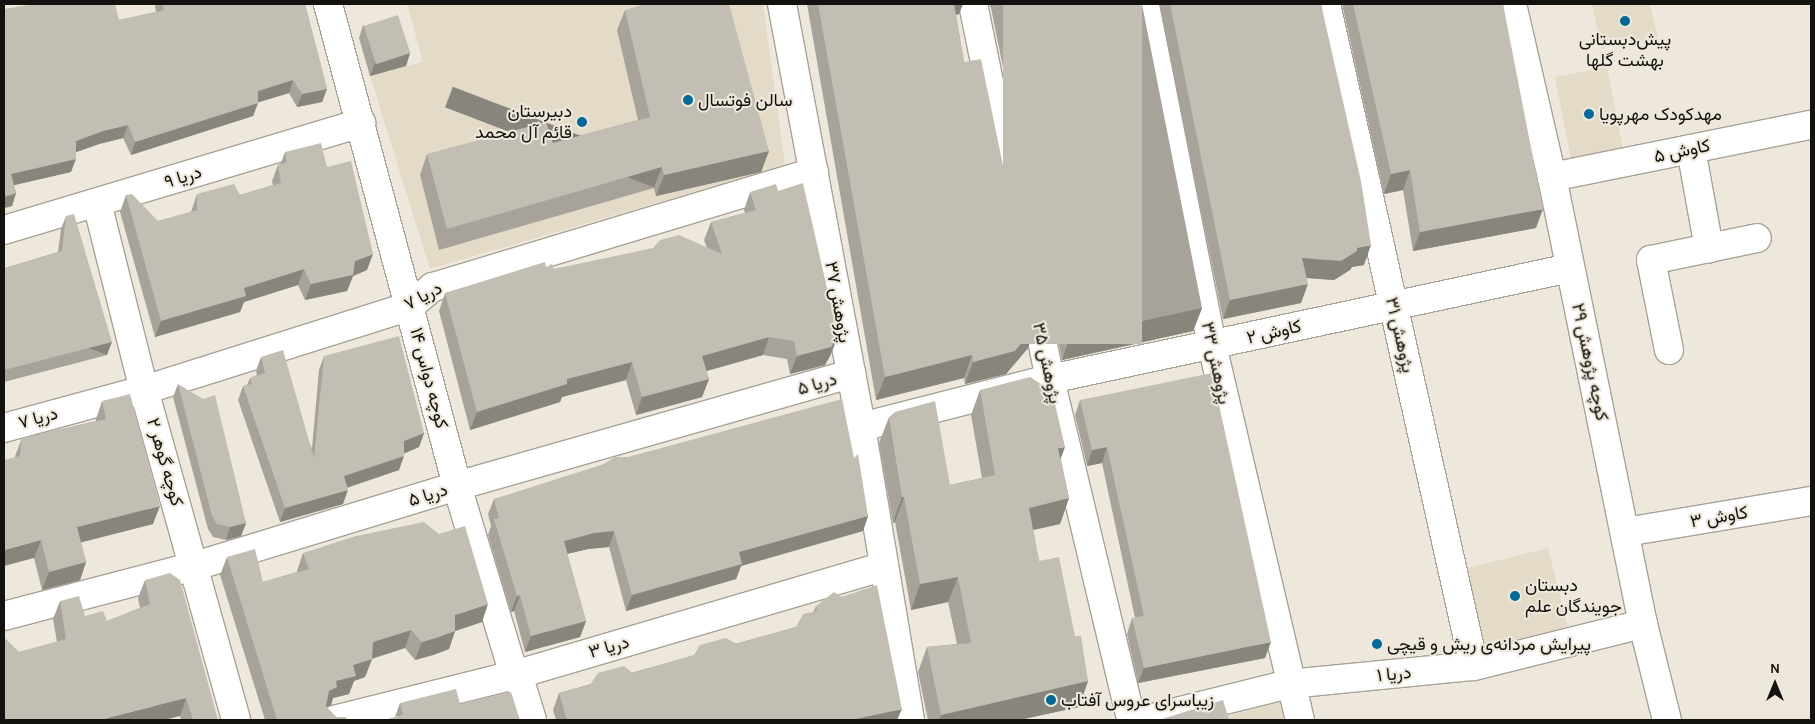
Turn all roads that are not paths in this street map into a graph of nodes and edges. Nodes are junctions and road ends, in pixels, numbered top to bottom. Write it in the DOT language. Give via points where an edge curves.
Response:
graph roads {
  1 [pos="328,4"];
  2 [pos="782,4"];
  3 [pos="973,4"];
  4 [pos="1145,4"];
  5 [pos="1326,4"];
  6 [pos="1512,4"];
  7 [pos="361,124"];
  8 [pos="1811,125"];
  9 [pos="1690,149"];
  10 [pos="814,172"];
  11 [pos="1552,177"];
  12 [pos="97,203"];
  13 [pos="4,230"];
  14 [pos="1757,238"];
  15 [pos="1709,248"];
  16 [pos="1570,268"];
  17 [pos="1394,305"];
  18 [pos="410,306"];
  19 [pos="1212,345"];
  20 [pos="1669,350"];
  21 [pos="851,374"];
  22 [pos="1050,379"];
  23 [pos="144,390"];
  24 [pos="861,427"];
  25 [pos="4,428"];
  26 [pos="457,486"];
  27 [pos="1811,501"];
  28 [pos="1626,532"];
  29 [pos="195,566"];
  30 [pos="882,567"];
  31 [pos="4,616"];
  32 [pos="1643,624"];
  33 [pos="1474,666"];
  34 [pos="518,674"];
  35 [pos="1289,684"];
  36 [pos="236,720"];
  37 [pos="334,720"];
  38 [pos="532,720"];
  39 [pos="910,720"];
  40 [pos="1131,720"];
  41 [pos="1144,720"];
  42 [pos="1300,720"];
  43 [pos="1668,720"];
  1 -- 7 [label="street, کوچه دواس ۱۴"];
  2 -- 10 [label="street, پژوهش ۳۷"];
  3 -- 22 [label="street, پژوهش ۳۵"];
  4 -- 19 [label="street, پژوهش ۳۳"];
  5 -- 17 [label="street, پژوهش ۳۱"];
  6 -- 11 [label="street, کوچه پژوهش ۲۹"];
  7 -- 12 [label="street, دریا ۹"];
  7 -- 18 [label="street, کوچه دواس ۱۴"];
  8 -- 9 [label="street, کاوش ۵"];
  9 -- 11 [label="street, کاوش ۵"];
  9 -- 15 [label="street"];
  10 -- 18 [label="street, دریا ۷" via="433,288"];
  10 -- 21 [label="street, پژوهش ۳۷"];
  11 -- 16 [label="street, کوچه پژوهش ۲۹"];
  12 -- 13 [label="street, دریا ۹"];
  12 -- 23 [label="street, کوچه گوهر ۲"];
  14 -- 15 [label="street"];
  15 -- 20 [label="street" via="1652,260"];
  16 -- 17 [label="street, کاوش ۲"];
  16 -- 28 [label="street, کوچه پژوهش ۲۹"];
  17 -- 19 [label="street, کاوش ۲"];
  17 -- 33 [label="street, پژوهش ۳۱"];
  18 -- 23 [label="street, دریا ۷"];
  18 -- 26 [label="street, کوچه دواس ۱۴"];
  19 -- 22 [label="street, کاوش ۲"];
  19 -- 35 [label="street, پژوهش ۳۳"];
  21 -- 24 [label="street, پژوهش ۳۷"];
  21 -- 26 [label="street, دریا ۵"];
  22 -- 24 [label="street, کاوش ۲"];
  22 -- 40 [label="street, پژوهش ۳۵"];
  23 -- 25 [label="street, دریا ۷"];
  23 -- 29 [label="street, کوچه گوهر ۲"];
  24 -- 30 [label="street, پژوهش ۳۷"];
  26 -- 29 [label="street, دریا ۵"];
  26 -- 34 [label="street, کوچه دواس ۱۴" via="510,662"];
  27 -- 28 [label="street, کاوش ۳"];
  28 -- 32 [label="street, کوچه پژوهش ۲۹"];
  29 -- 31 [label="street, دریا ۵"];
  29 -- 36 [label="street, کوچه گوهر ۲"];
  30 -- 34 [label="street, دریا ۳"];
  30 -- 39 [label="street, پژوهش ۳۷"];
  32 -- 33 [label="street, دریا ۱"];
  32 -- 43 [label="street, کوچه پژوهش ۲۹"];
  33 -- 35 [label="street, دریا ۱"];
  34 -- 37 [label="street, دریا ۳"];
  34 -- 38 [label="street, کوچه دواس ۱۴"];
  35 -- 41 [label="street, دریا ۱"];
  35 -- 42 [label="street, پژوهش ۳۳"];
}
